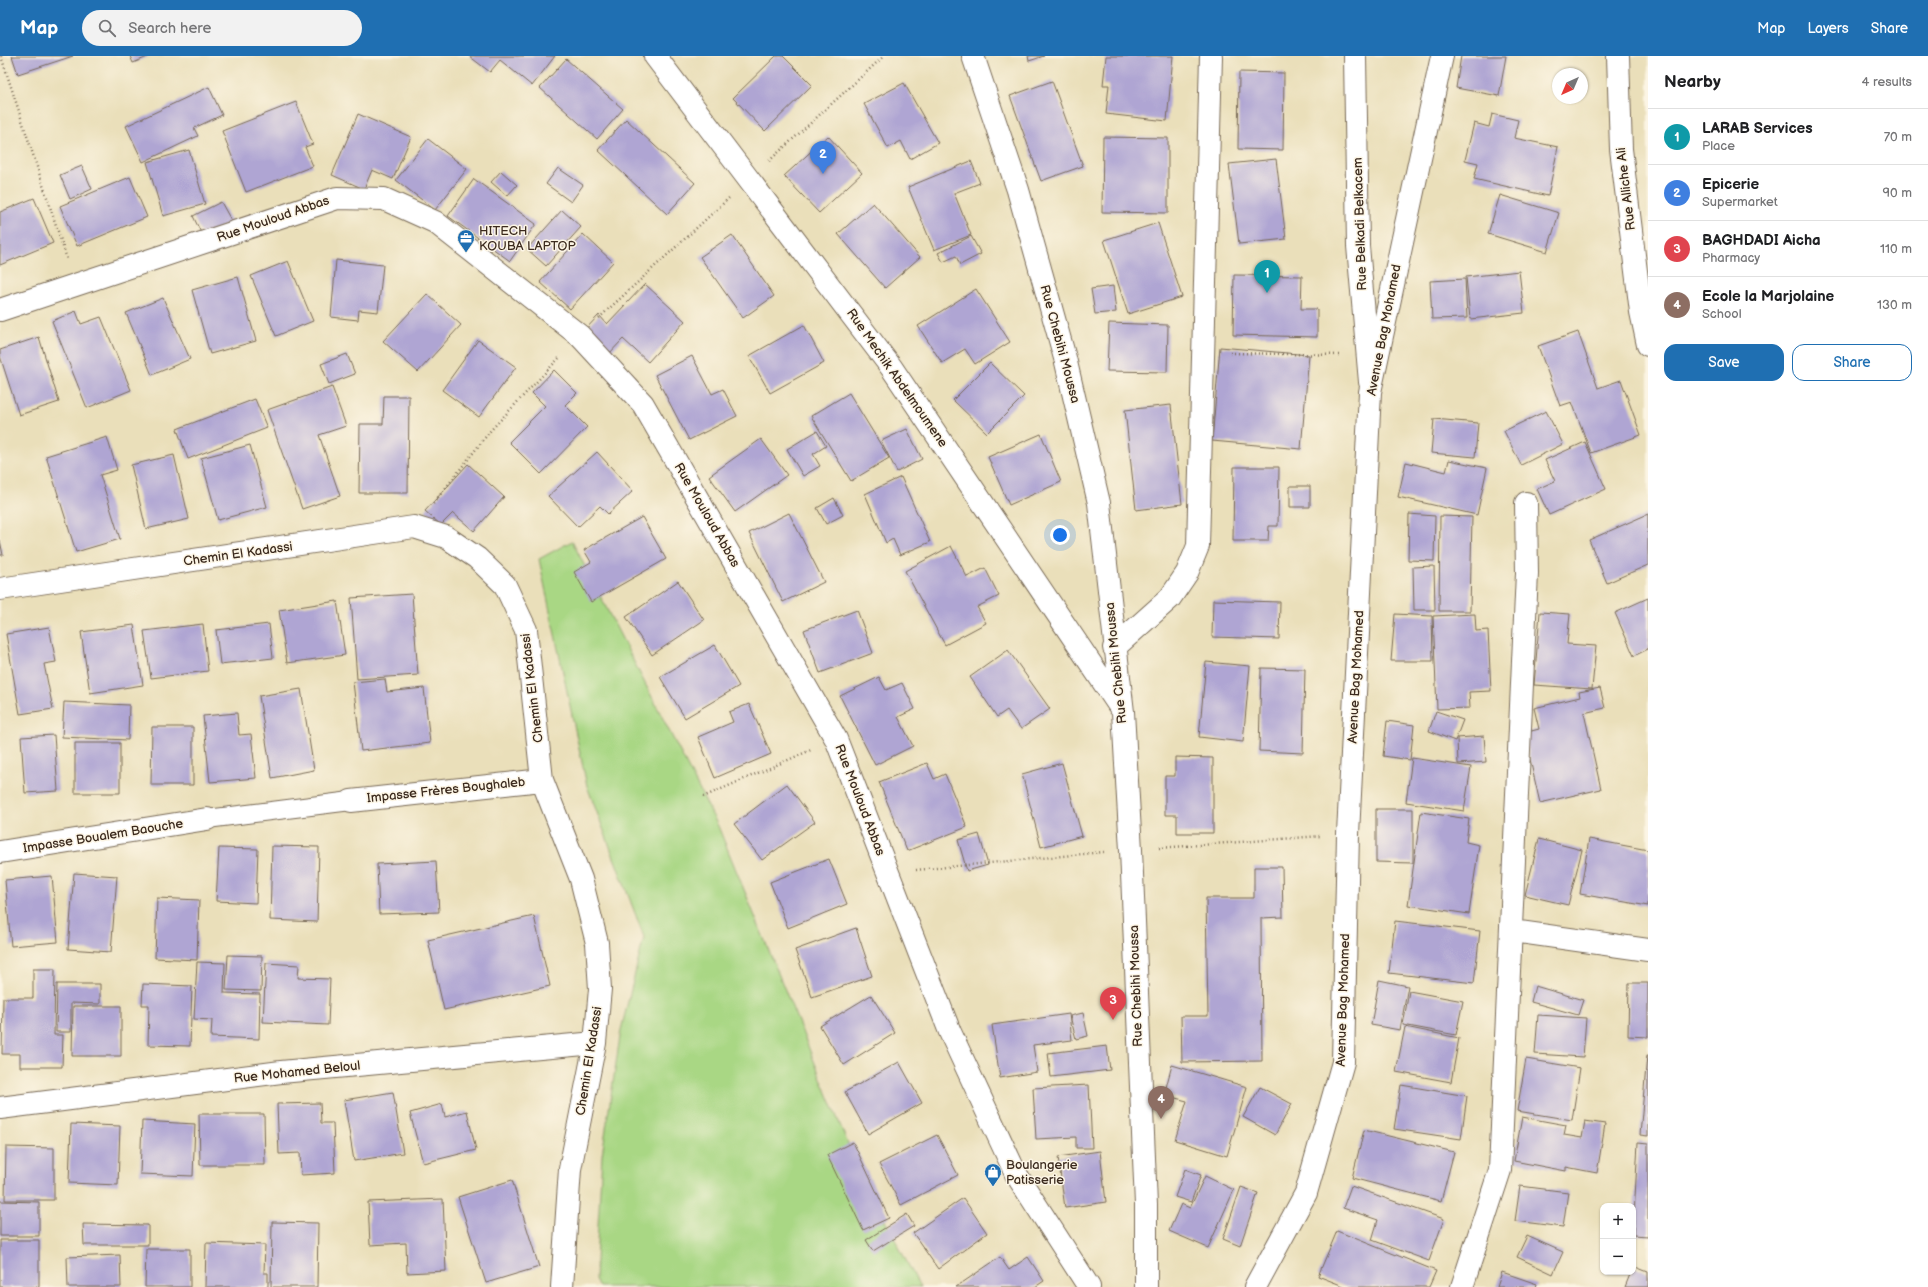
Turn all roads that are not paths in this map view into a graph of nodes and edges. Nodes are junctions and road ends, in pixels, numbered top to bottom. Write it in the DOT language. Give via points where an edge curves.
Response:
graph roads {
  1 [pos="655,56"];
  2 [pos="973,56"];
  3 [pos="1211,56"];
  4 [pos="1355,56"];
  5 [pos="1442,56"];
  6 [pos="1618,56"];
  7 [pos="0,310"];
  8 [pos="1648,345"];
  9 [pos="1370,392"];
  10 [pos="1526,503"];
  11 [pos="0,589"];
  12 [pos="1114,648"];
  13 [pos="1123,712"];
  14 [pos="542,780"];
  15 [pos="351,801"];
  16 [pos="206,819"];
  17 [pos="0,852"];
  18 [pos="1512,931"];
  19 [pos="1648,950"];
  20 [pos="595,1044"];
  21 [pos="0,1108"];
  22 [pos="562,1287"];
  23 [pos="1089,1287"];
  24 [pos="1146,1287"];
  25 [pos="1255,1287"];
  26 [pos="1462,1287"];
  1 -- 13 [label="street, Rue Mechik Abdelmoumene" via="891,367"];
  2 -- 12 [label="street, Rue Chebihi Moussa" via="1018,190 1065,358 1099,503"];
  3 -- 12 [label="street" via="1198,546 1187,574 1170,598"];
  4 -- 9 [label="street, Rue Belkadi Belkacem" via="1358,246"];
  5 -- 9 [label="street, Avenue Bag Mohamed"];
  6 -- 8 [label="street, Rue Alliche Ali" via="1621,149 1641,312"];
  7 -- 23 [label="street, Rue Mouloud Abbas" via="337,198 384,199 435,222 580,336 643,404 836,739 950,1032 1016,1174"];
  9 -- 25 [label="street, Avenue Bag Mohamed" via="1348,834 1343,1062 1306,1193"];
  10 -- 18 [label="street" via="1527,573"];
  11 -- 14 [label="street, Chemin El Kadassi" via="414,527 446,537 477,558 505,585 526,630"];
  12 -- 13 [label="street, Rue Chebihi Moussa"];
  13 -- 24 [label="street, Rue Chebihi Moussa" via="1146,1205"];
  14 -- 15 [label="street, Impasse Frères Boughaleb"];
  14 -- 20 [label="street, Chemin El Kadassi" via="581,879 597,943 600,990"];
  15 -- 16 [label="lane"];
  16 -- 17 [label="street, Impasse Boualem Baouche"];
  18 -- 19 [label="street"];
  18 -- 26 [label="street" via="1500,1170"];
  20 -- 21 [label="street, Rue Mohamed Beloul" via="281,1072"];
  20 -- 22 [label="street, Chemin El Kadassi" via="570,1169"];
}
